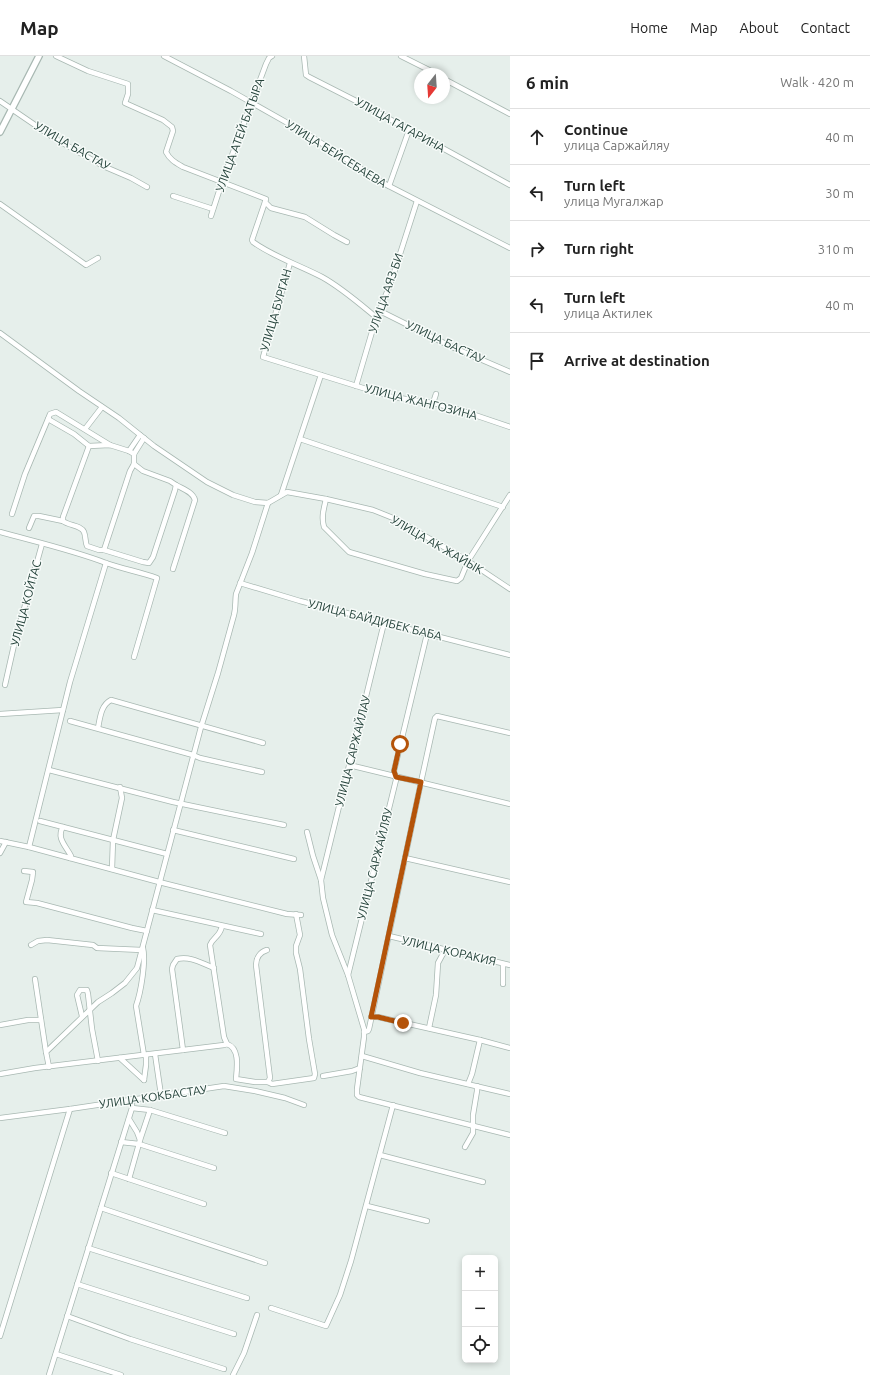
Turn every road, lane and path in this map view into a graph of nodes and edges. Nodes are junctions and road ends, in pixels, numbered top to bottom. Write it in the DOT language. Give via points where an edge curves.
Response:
graph roads {
  1 [pos="39,56"];
  2 [pos="56,56"];
  3 [pos="164,56"];
  4 [pos="272,56"];
  5 [pos="304,56"];
  6 [pos="401,56"];
  7 [pos="425,68"];
  8 [pos="450,82"];
  9 [pos="0,101"];
  10 [pos="252,103"];
  11 [pos="11,109"];
  12 [pos="510,114"];
  13 [pos="409,130"];
  14 [pos="0,132"];
  15 [pos="222,182"];
  16 [pos="510,185"];
  17 [pos="389,186"];
  18 [pos="148,187"];
  19 [pos="173,196"];
  20 [pos="417,201"];
  21 [pos="265,202"];
  22 [pos="0,204"];
  23 [pos="213,209"];
  24 [pos="211,216"];
  25 [pos="347,242"];
  26 [pos="510,248"];
  27 [pos="98,258"];
  28 [pos="290,263"];
  29 [pos="380,311"];
  30 [pos="377,318"];
  31 [pos="0,333"];
  32 [pos="263,357"];
  33 [pos="510,372"];
  34 [pos="321,375"];
  35 [pos="356,386"];
  36 [pos="436,394"];
  37 [pos="433,403"];
  38 [pos="102,406"];
  39 [pos="48,419"];
  40 [pos="510,427"];
  41 [pos="85,429"];
  42 [pos="142,437"];
  43 [pos="300,438"];
  44 [pos="110,445"];
  45 [pos="89,446"];
  46 [pos="129,450"];
  47 [pos="134,454"];
  48 [pos="134,464"];
  49 [pos="176,485"];
  50 [pos="281,495"];
  51 [pos="510,495"];
  52 [pos="326,499"];
  53 [pos="268,503"];
  54 [pos="506,505"];
  55 [pos="12,514"];
  56 [pos="63,521"];
  57 [pos="29,528"];
  58 [pos="0,533"];
  59 [pos="42,544"];
  60 [pos="104,550"];
  61 [pos="468,562"];
  62 [pos="106,563"];
  63 [pos="173,569"];
  64 [pos="240,583"];
  65 [pos="510,589"];
  66 [pos="384,623"];
  67 [pos="427,634"];
  68 [pos="510,655"];
  69 [pos="134,657"];
  70 [pos="5,685"];
  71 [pos="63,710"];
  72 [pos="0,714"];
  73 [pos="70,721"];
  74 [pos="201,726"];
  75 [pos="98,728"];
  76 [pos="510,733"];
  77 [pos="263,743"];
  78 [pos="194,755"];
  79 [pos="349,765"];
  80 [pos="49,770"];
  81 [pos="262,772"];
  82 [pos="396,777"];
  83 [pos="421,782"];
  84 [pos="120,787"];
  85 [pos="180,802"];
  86 [pos="510,804"];
  87 [pos="40,820"];
  88 [pos="284,825"];
  89 [pos="64,827"];
  90 [pos="172,830"];
  91 [pos="307,832"];
  92 [pos="113,840"];
  93 [pos="0,841"];
  94 [pos="6,842"];
  95 [pos="29,847"];
  96 [pos="0,853"];
  97 [pos="167,854"];
  98 [pos="70,858"];
  99 [pos="405,858"];
  100 [pos="294,859"];
  101 [pos="112,869"];
  102 [pos="24,871"];
  103 [pos="321,880"];
  104 [pos="159,882"];
  105 [pos="510,882"];
  106 [pos="152,910"];
  107 [pos="222,926"];
  108 [pos="147,931"];
  109 [pos="261,934"];
  110 [pos="389,936"];
  111 [pos="31,945"];
  112 [pos="142,948"];
  113 [pos="267,950"];
  114 [pos="445,950"];
  115 [pos="503,964"];
  116 [pos="510,965"];
  117 [pos="214,968"];
  118 [pos="348,975"];
  119 [pos="35,979"];
  120 [pos="503,984"];
  121 [pos="90,1008"];
  122 [pos="82,1016"];
  123 [pos="371,1017"];
  124 [pos="42,1020"];
  125 [pos="0,1025"];
  126 [pos="429,1028"];
  127 [pos="364,1032"];
  128 [pos="480,1040"];
  129 [pos="228,1044"];
  130 [pos="510,1048"];
  131 [pos="183,1050"];
  132 [pos="46,1052"];
  133 [pos="154,1054"];
  134 [pos="145,1055"];
  135 [pos="362,1056"];
  136 [pos="120,1058"];
  137 [pos="98,1061"];
  138 [pos="49,1067"];
  139 [pos="360,1068"];
  140 [pos="0,1074"];
  141 [pos="324,1076"];
  142 [pos="236,1079"];
  143 [pos="268,1082"];
  144 [pos="468,1084"];
  145 [pos="476,1086"];
  146 [pos="234,1087"];
  147 [pos="510,1094"];
  148 [pos="161,1095"];
  149 [pos="132,1100"];
  150 [pos="304,1105"];
  151 [pos="393,1105"];
  152 [pos="132,1108"];
  153 [pos="70,1110"];
  154 [pos="150,1110"];
  155 [pos="0,1118"];
  156 [pos="129,1119"];
  157 [pos="473,1125"];
  158 [pos="225,1133"];
  159 [pos="510,1135"];
  160 [pos="121,1142"];
  161 [pos="140,1142"];
  162 [pos="465,1147"];
  163 [pos="380,1155"];
  164 [pos="214,1168"];
  165 [pos="111,1173"];
  166 [pos="129,1179"];
  167 [pos="483,1182"];
  168 [pos="204,1204"];
  169 [pos="367,1206"];
  170 [pos="101,1208"];
  171 [pos="427,1221"];
  172 [pos="88,1248"];
  173 [pos="265,1263"];
  174 [pos="77,1284"];
  175 [pos="247,1298"];
  176 [pos="271,1308"];
  177 [pos="257,1315"];
  178 [pos="67,1316"];
  179 [pos="234,1334"];
  180 [pos="0,1336"];
  181 [pos="56,1354"];
  182 [pos="224,1370"];
  183 [pos="49,1375"];
  184 [pos="121,1375"];
  185 [pos="233,1375"];
  1 -- 11 [label="street"];
  2 -- 15 [label="street" via="88,71 128,84 125,103 163,120 172,127 173,132 166,152 169,157 183,167"];
  3 -- 10 [label="street, УЛИЦА БЕЙСЕБАЕВА"];
  4 -- 10 [label="street, УЛИЦА АТЕЙ БАТЫРА" via="266,64"];
  5 -- 13 [label="street, УЛИЦА ГАГАРИНА" via="306,75"];
  6 -- 7 [label="street"];
  8 -- 12 [label="street"];
  9 -- 11 [label="street, УЛИЦА БАСТАУ"];
  10 -- 15 [label="street, УЛИЦА АТЕЙ БАТЫРА"];
  10 -- 17 [label="street, УЛИЦА БЕЙСЕБАЕВА"];
  11 -- 14 [label="street"];
  11 -- 18 [label="street, УЛИЦА БАСТАУ" via="80,153"];
  13 -- 16 [label="street, УЛИЦА ГАГАРИНА"];
  13 -- 17 [label="street"];
  15 -- 21 [label="street" via="266,199"];
  15 -- 23 [label="street, УЛИЦА АТЕЙ БАТЫРА"];
  17 -- 20 [label="street, УЛИЦА БЕЙСЕБАЕВА"];
  19 -- 23 [label="street"];
  20 -- 26 [label="street, УЛИЦА БЕЙСЕБАЕВА"];
  20 -- 29 [label="street, УЛИЦА АЯЗ БИ"];
  21 -- 25 [label="street" via="271,208 305,217"];
  21 -- 28 [label="street" via="252,240"];
  22 -- 27 [label="street" via="86,265"];
  23 -- 24 [label="street, УЛИЦА АТЕЙ БАТЫРА"];
  28 -- 30 [label="street" via="324,278"];
  28 -- 32 [label="street, УЛИЦА БУРГАН"];
  29 -- 30 [label="street, УЛИЦА АЯЗ БИ"];
  29 -- 33 [label="street, УЛИЦА БАСТАУ" via="452,347"];
  30 -- 35 [label="street, УЛИЦА АЯЗ БИ"];
  31 -- 38 [label="street"];
  32 -- 34 [label="street, УЛИЦА ЖАНГОЗИНА"];
  34 -- 35 [label="street, УЛИЦА ЖАНГОЗИНА"];
  34 -- 43 [label="street"];
  35 -- 37 [label="street, УЛИЦА ЖАНГОЗИНА" via="392,397"];
  36 -- 37 [label="street"];
  37 -- 40 [label="street, УЛИЦА ЖАНГОЗИНА"];
  38 -- 41 [label="street"];
  38 -- 42 [label="street"];
  39 -- 41 [label="street" via="50,414 56,412"];
  39 -- 45 [label="street"];
  39 -- 55 [label="street" via="25,474"];
  41 -- 44 [label="street"];
  42 -- 46 [label="street"];
  42 -- 47 [label="street"];
  42 -- 53 [label="street" via="211,484 255,502"];
  43 -- 50 [label="street"];
  43 -- 54 [label="street"];
  44 -- 45 [label="street"];
  44 -- 46 [label="street"];
  45 -- 56 [label="street"];
  46 -- 47 [label="street"];
  47 -- 48 [label="street"];
  48 -- 49 [label="street" via="143,471"];
  48 -- 60 [label="street"];
  49 -- 60 [label="street" via="149,563"];
  49 -- 63 [label="street" via="189,492 195,500"];
  50 -- 52 [label="street, УЛИЦА АК ЖАЙЫК" via="287,492"];
  50 -- 53 [label="street, УЛИЦА АК ЖАЙЫК"];
  51 -- 54 [label="street"];
  52 -- 61 [label="street, УЛИЦА АК ЖАЙЫК" via="373,510 398,520"];
  52 -- 61 [label="street" via="322,522 324,527 349,552 454,581 459,580"];
  53 -- 64 [label="street"];
  54 -- 61 [label="street"];
  56 -- 57 [label="street" via="34,516"];
  56 -- 60 [label="street" via="84,531 87,546"];
  58 -- 59 [label="street"];
  59 -- 62 [label="street"];
  59 -- 70 [label="street, УЛИЦА КОЙТАС"];
  61 -- 65 [label="street, УЛИЦА АК ЖАЙЫК"];
  62 -- 69 [label="street" via="157,578"];
  62 -- 71 [label="street"];
  64 -- 66 [label="street, УЛИЦА БАЙДИБЕК БАБА"];
  64 -- 74 [label="street" via="231,626"];
  66 -- 67 [label="street, УЛИЦА БАЙДИБЕК БАБА"];
  66 -- 79 [label="street, УЛИЦА САРЖАЙЛАУ"];
  67 -- 68 [label="street, УЛИЦА БАЙДИБЕК БАБА"];
  67 -- 82 [label="street, УЛИЦА САРЖАЙЛЯУ" via="394,771"];
  71 -- 72 [label="street"];
  71 -- 80 [label="street"];
  73 -- 75 [label="street"];
  74 -- 75 [label="street" via="111,700 104,707"];
  74 -- 77 [label="street"];
  74 -- 78 [label="street"];
  75 -- 78 [label="street"];
  76 -- 83 [label="street" via="437,716"];
  78 -- 81 [label="street"];
  78 -- 85 [label="street"];
  79 -- 82 [label="street"];
  79 -- 103 [label="street, УЛИЦА САРЖАЙЛАУ"];
  80 -- 84 [label="street"];
  80 -- 95 [label="street"];
  82 -- 83 [label="street"];
  82 -- 118 [label="street, УЛИЦА САРЖАЙЛЯУ"];
  83 -- 86 [label="street"];
  83 -- 99 [label="street"];
  84 -- 85 [label="street"];
  84 -- 92 [label="street" via="122,798"];
  85 -- 88 [label="street"];
  85 -- 90 [label="street"];
  87 -- 89 [label="street"];
  89 -- 92 [label="street"];
  89 -- 98 [label="street" via="60,836"];
  90 -- 97 [label="street"];
  90 -- 100 [label="street"];
  91 -- 103 [label="street"];
  92 -- 97 [label="street"];
  92 -- 101 [label="street"];
  93 -- 94 [label="street"];
  94 -- 95 [label="street"];
  94 -- 96 [label="street"];
  95 -- 98 [label="street"];
  97 -- 104 [label="street"];
  98 -- 101 [label="street"];
  99 -- 105 [label="street"];
  99 -- 110 [label="street"];
  101 -- 104 [label="street"];
  102 -- 108 [label="street" via="33,872 26,902"];
  103 -- 118 [label="street" via="332,935"];
  104 -- 106 [label="street"];
  104 -- 143 [label="street" via="288,914 298,914 300,935 296,953 315,1076 272,1084"];
  106 -- 107 [label="street"];
  106 -- 108 [label="street"];
  107 -- 109 [label="street"];
  107 -- 117 [label="street" via="218,937 212,940 210,945"];
  108 -- 112 [label="street"];
  110 -- 114 [label="street, УЛИЦА КОРАКИЯ"];
  110 -- 123 [label="street"];
  111 -- 112 [label="street" via="47,940 98,948"];
  112 -- 121 [label="street" via="137,968 125,983"];
  112 -- 134 [label="street" via="145,960 136,1006"];
  113 -- 143 [label="street" via="261,953 256,965 270,1078"];
  114 -- 115 [label="street, УЛИЦА КОРАКИЯ"];
  114 -- 126 [label="street" via="438,963 436,995"];
  115 -- 116 [label="street, УЛИЦА КОРАКИЯ"];
  115 -- 120 [label="street"];
  117 -- 129 [label="street" via="224,1037"];
  117 -- 131 [label="street" via="188,958 177,959 173,965"];
  118 -- 127 [label="street, УЛИЦА САРЖАЙЛЯУ"];
  119 -- 124 [label="street"];
  121 -- 122 [label="street"];
  121 -- 122 [label="street" via="87,990 80,990 77,995"];
  121 -- 137 [label="street"];
  122 -- 132 [label="street"];
  123 -- 126 [label="street"];
  123 -- 127 [label="street" via="369,1029"];
  124 -- 125 [label="street"];
  124 -- 132 [label="street"];
  126 -- 128 [label="street"];
  127 -- 135 [label="street, УЛИЦА САРЖАЙЛЯУ"];
  128 -- 130 [label="street"];
  128 -- 144 [label="street"];
  129 -- 131 [label="street"];
  129 -- 142 [label="street" via="235,1050"];
  131 -- 133 [label="street"];
  132 -- 138 [label="street"];
  133 -- 134 [label="street"];
  133 -- 148 [label="street"];
  134 -- 136 [label="street"];
  134 -- 136 [label="street" via="144,1080"];
  135 -- 139 [label="street, УЛИЦА САРЖАЙЛЯУ"];
  135 -- 144 [label="street"];
  136 -- 137 [label="street"];
  137 -- 138 [label="street"];
  138 -- 140 [label="street"];
  139 -- 141 [label="street"];
  139 -- 151 [label="street, УЛИЦА САРЖАЙЛЯУ" via="357,1095"];
  142 -- 143 [label="street"];
  142 -- 146 [label="street"];
  144 -- 145 [label="street"];
  145 -- 147 [label="street"];
  145 -- 157 [label="street"];
  146 -- 148 [label="street, УЛИЦА КОКБАСТАУ" via="224,1086"];
  146 -- 150 [label="street, УЛИЦА КОКБАСТАУ" via="285,1098"];
  148 -- 149 [label="street, УЛИЦА КОКБАСТАУ"];
  149 -- 152 [label="street"];
  149 -- 153 [label="street, УЛИЦА КОКБАСТАУ"];
  151 -- 157 [label="street"];
  151 -- 163 [label="street"];
  152 -- 154 [label="street"];
  152 -- 156 [label="street"];
  153 -- 155 [label="street, УЛИЦА КОКБАСТАУ"];
  153 -- 180 [label="street"];
  154 -- 158 [label="street"];
  154 -- 161 [label="street"];
  156 -- 160 [label="street"];
  156 -- 161 [label="street"];
  157 -- 159 [label="street"];
  157 -- 162 [label="street" via="471,1137"];
  160 -- 161 [label="street"];
  160 -- 165 [label="street"];
  161 -- 164 [label="street"];
  161 -- 166 [label="street"];
  163 -- 167 [label="street"];
  163 -- 169 [label="street"];
  165 -- 166 [label="street"];
  165 -- 170 [label="street"];
  166 -- 168 [label="street"];
  169 -- 171 [label="street"];
  169 -- 176 [label="street" via="340,1295 326,1326"];
  170 -- 172 [label="street"];
  170 -- 173 [label="street"];
  172 -- 174 [label="street"];
  172 -- 175 [label="street"];
  174 -- 178 [label="street"];
  174 -- 179 [label="street"];
  177 -- 185 [label="street" via="244,1353"];
  178 -- 181 [label="street"];
  178 -- 182 [label="street" via="130,1340"];
  181 -- 183 [label="street"];
  181 -- 184 [label="street"];
}
